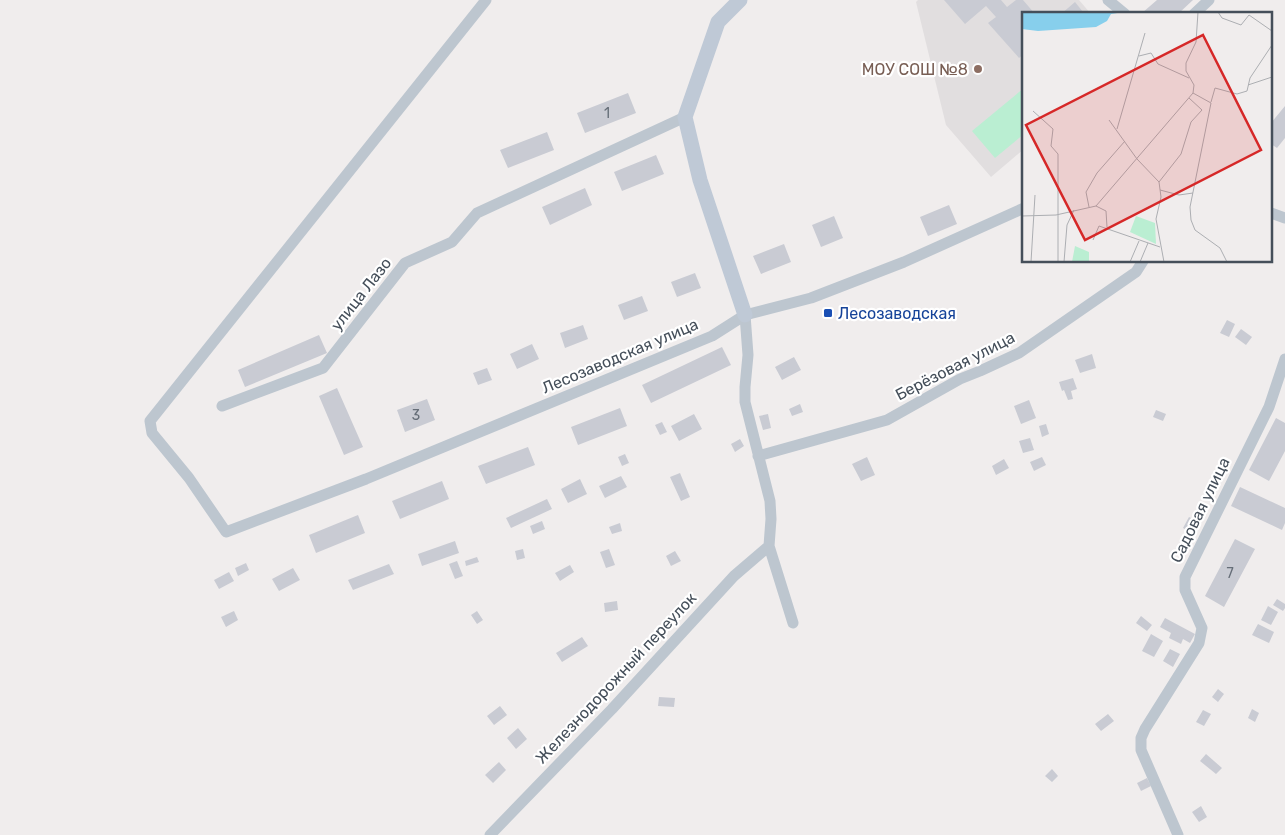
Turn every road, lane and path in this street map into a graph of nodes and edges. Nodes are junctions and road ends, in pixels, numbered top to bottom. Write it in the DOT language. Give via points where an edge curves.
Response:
graph roads {
  1 [pos="486,0"];
  2 [pos="740,0"];
  3 [pos="1108,0"];
  4 [pos="1209,0"];
  5 [pos="1123,12"];
  6 [pos="1196,12"];
  7 [pos="685,117"];
  8 [pos="1022,209"];
  9 [pos="1272,213"];
  10 [pos="1285,218"];
  11 [pos="1142,262"];
  12 [pos="745,315"];
  13 [pos="1285,359"];
  14 [pos="222,406"];
  15 [pos="758,456"];
  16 [pos="768,546"];
  17 [pos="793,624"];
  18 [pos="490,835"];
  19 [pos="1178,835"];
  1 -- 12 [label="street, Лесозаводская улица" via="150,421 152,433 189,478 226,532 366,479 712,336"];
  2 -- 7 [label="street" via="718,22"];
  3 -- 5 [label="street"];
  4 -- 6 [label="street"];
  7 -- 12 [label="street" via="700,180"];
  7 -- 14 [label="street, улица Лазо" via="477,212 452,242 405,263 323,368"];
  8 -- 12 [label="street, Лесозаводская улица" via="904,262 811,298"];
  9 -- 10 [label="street"];
  11 -- 15 [label="street, Берёзовая улица" via="1136,272 1019,353 960,379 887,420"];
  12 -- 15 [label="street" via="748,355 744,402"];
  13 -- 19 [label="street, Садовая улица" via="1269,407 1185,577 1185,590 1202,628 1199,643 1141,738 1142,750"];
  15 -- 16 [label="street" via="770,501"];
  16 -- 17 [label="street"];
  16 -- 18 [label="street, Железнодорожный переулок" via="734,576"];
}
